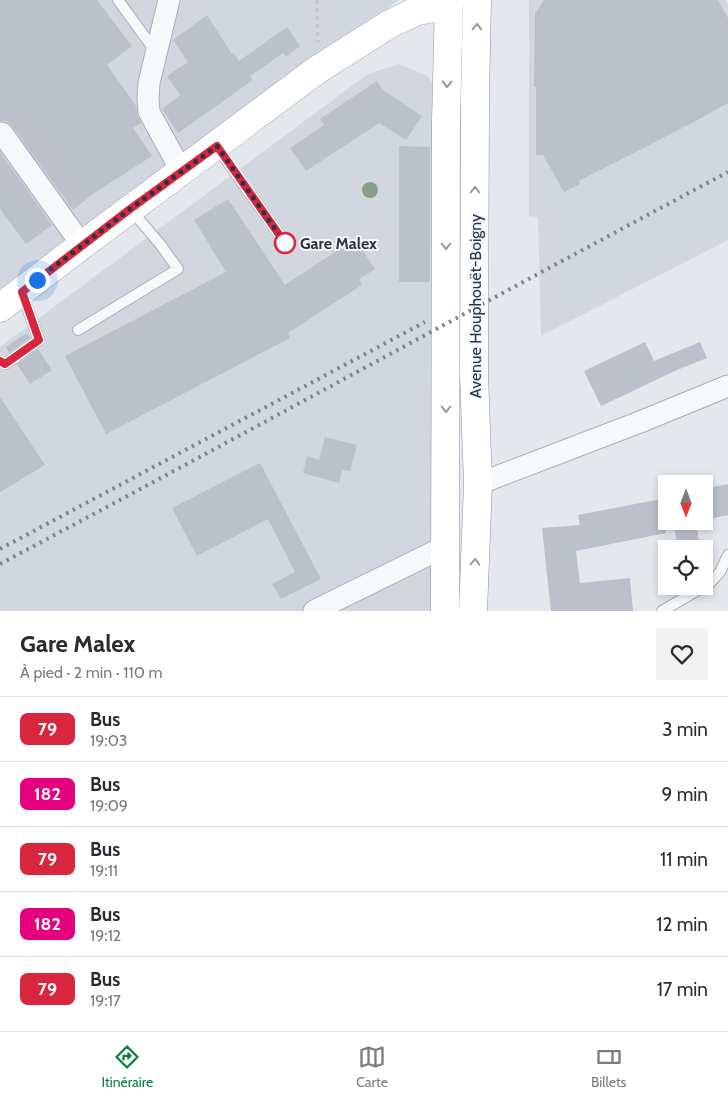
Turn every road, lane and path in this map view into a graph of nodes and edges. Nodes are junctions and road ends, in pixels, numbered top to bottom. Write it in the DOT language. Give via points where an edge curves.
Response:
graph roads {
  1 [pos="118,0"];
  2 [pos="169,0"];
  3 [pos="317,0"];
  4 [pos="477,0"];
  5 [pos="448,3"];
  6 [pos="157,53"];
  7 [pos="317,70"];
  8 [pos="2,133"];
  9 [pos="217,146"];
  10 [pos="182,172"];
  11 [pos="130,209"];
  12 [pos="285,243"];
  13 [pos="82,245"];
  14 [pos="22,292"];
  15 [pos="0,308"];
  16 [pos="78,330"];
  17 [pos="0,361"];
  18 [pos="728,386"];
  19 [pos="478,484"];
  20 [pos="446,546"];
  21 [pos="728,555"];
  22 [pos="666,610"];
  23 [pos="314,611"];
  24 [pos="445,611"];
  25 [pos="473,611"];
  1 -- 6 [label="lane"];
  2 -- 6 [label="street"];
  3 -- 7 [label="path"];
  19 -- 4 [label="main road, Avenue Houphouët-Boigny, one-way" via="474,374"];
  5 -- 7 [label="main road" via="417,10"];
  5 -- 20 [label="main road, Avenue Houphouët-Boigny, one-way"];
  6 -- 10 [label="street" via="148,91 149,112"];
  7 -- 9 [label="main road"];
  8 -- 13 [label="street"];
  9 -- 10 [label="main road"];
  9 -- 12 [label="lane"];
  10 -- 11 [label="main road"];
  11 -- 13 [label="main road"];
  11 -- 16 [label="lane" via="178,269"];
  13 -- 14 [label="main road"];
  14 -- 15 [label="main road"];
  14 -- 17 [label="lane" via="39,340 5,364"];
  18 -- 19 [label="street"];
  25 -- 19 [label="main road, Avenue Houphouët-Boigny, one-way"];
  20 -- 23 [label="street"];
  20 -- 24 [label="main road, Avenue Houphouët-Boigny"];
  21 -- 22 [label="lane" via="710,583"];
}
